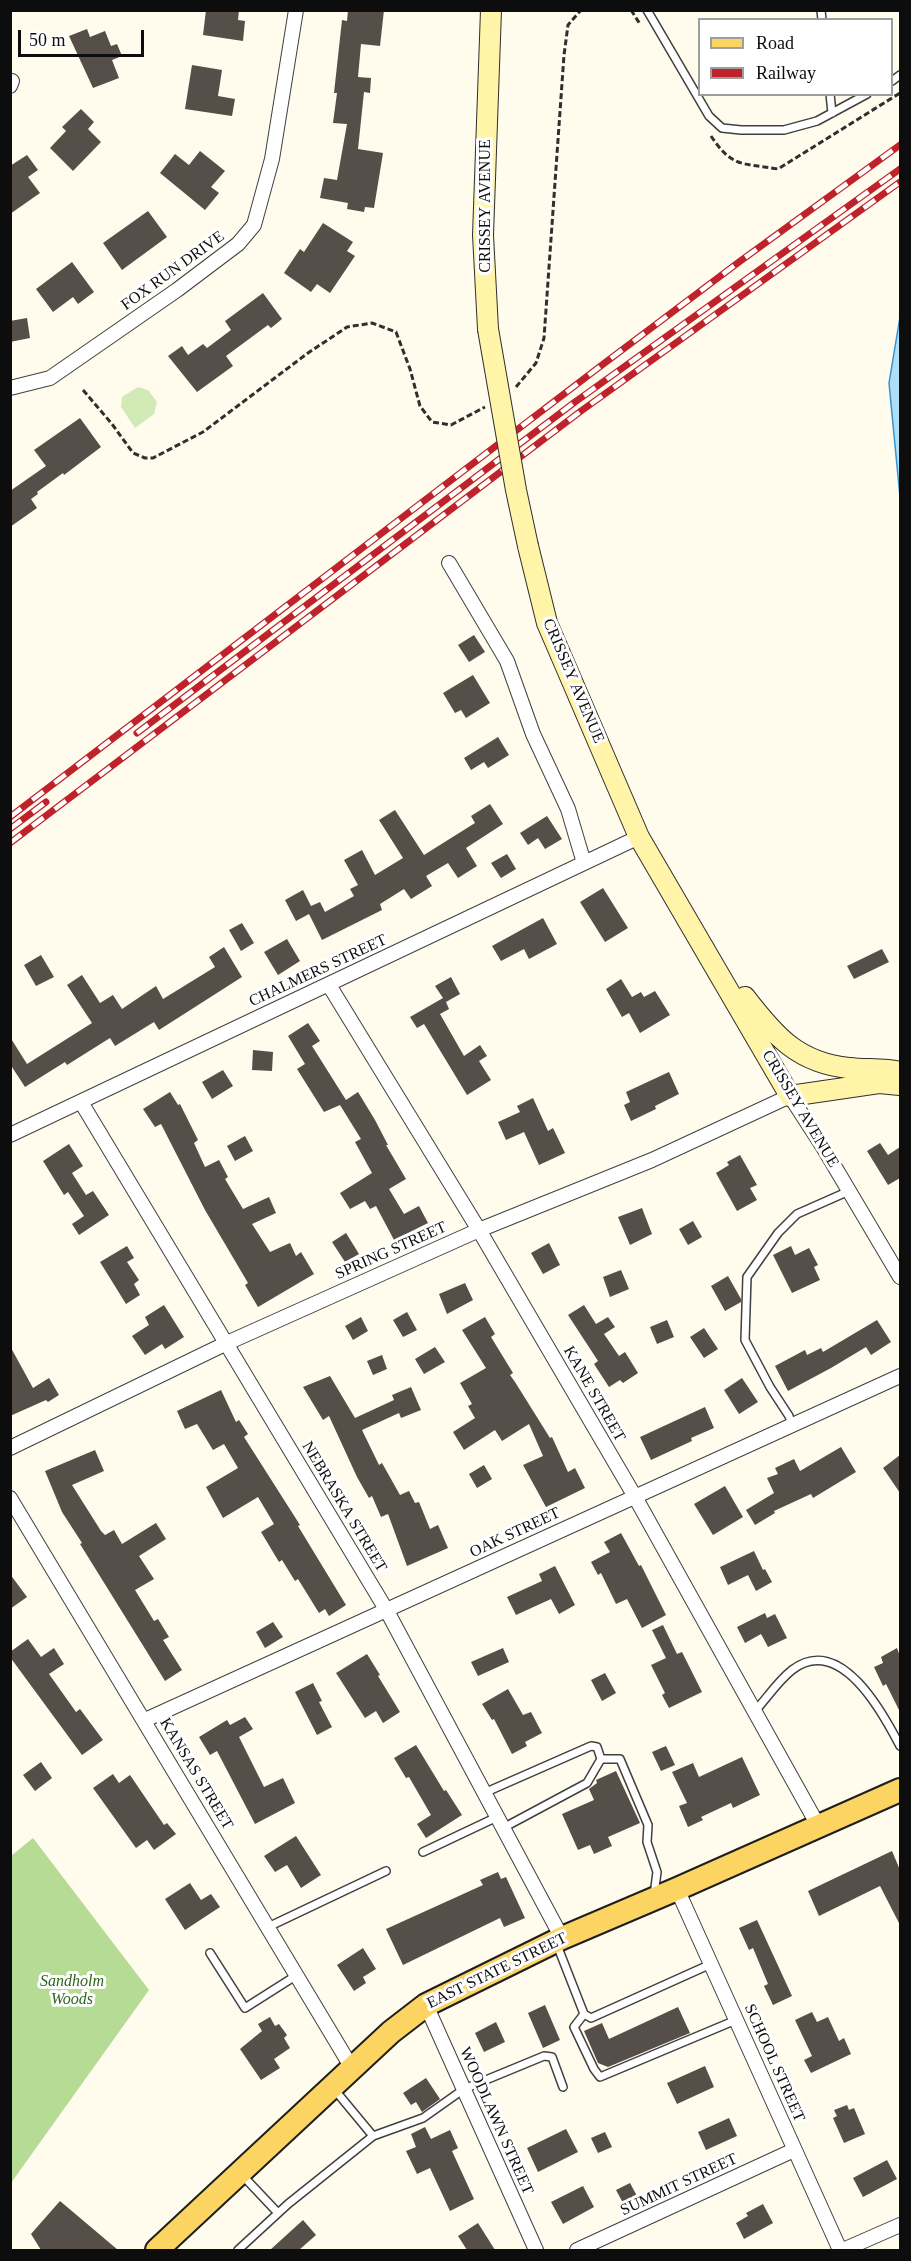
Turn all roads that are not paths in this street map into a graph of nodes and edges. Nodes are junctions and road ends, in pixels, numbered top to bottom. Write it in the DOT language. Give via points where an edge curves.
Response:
graph roads {
  1 [pos="296,10"];
  2 [pos="491,10"];
  3 [pos="646,10"];
  4 [pos="830,96"];
  5 [pos="863,96"];
  6 [pos="832,113"];
  7 [pos="10,388"];
  8 [pos="449,563"];
  9 [pos="639,837"];
  10 [pos="584,863"];
  11 [pos="695,932"];
  12 [pos="329,985"];
  13 [pos="900,1072"];
  14 [pos="900,1085"];
  15 [pos="790,1096"];
  16 [pos="81,1102"];
  17 [pos="10,1135"];
  18 [pos="849,1191"];
  19 [pos="479,1230"];
  20 [pos="900,1277"];
  21 [pos="227,1343"];
  22 [pos="900,1376"];
  23 [pos="792,1425"];
  24 [pos="10,1448"];
  25 [pos="634,1495"];
  26 [pos="10,1498"];
  27 [pos="387,1611"];
  28 [pos="755,1712"];
  29 [pos="145,1720"];
  30 [pos="900,1746"];
  31 [pos="601,1759"];
  32 [pos="900,1790"];
  33 [pos="484,1793"];
  34 [pos="500,1823"];
  35 [pos="819,1827"];
  36 [pos="423,1852"];
  37 [pos="386,1871"];
  38 [pos="677,1889"];
  39 [pos="653,1899"];
  40 [pos="268,1927"];
  41 [pos="558,1939"];
  42 [pos="210,1953"];
  43 [pos="711,1964"];
  44 [pos="297,1975"];
  45 [pos="426,2005"];
  46 [pos="584,2014"];
  47 [pos="736,2020"];
  48 [pos="352,2068"];
  49 [pos="332,2087"];
  50 [pos="563,2087"];
  51 [pos="464,2090"];
  52 [pos="373,2136"];
  53 [pos="794,2150"];
  54 [pos="240,2173"];
  55 [pos="278,2213"];
  56 [pos="900,2225"];
  57 [pos="157,2250"];
  58 [pos="238,2250"];
  59 [pos="536,2250"];
  60 [pos="577,2250"];
  61 [pos="842,2250"];
  1 -- 7 [label="street, FOX RUN DRIVE" via="272,159 254,225 238,244 177,290 50,378"];
  2 -- 9 [label="main road, CRISSEY AVENUE, bridge" via="483,235 488,329 516,490 547,623"];
  3 -- 6 [label="lane" via="709,117 722,128 784,130 810,124"];
  4 -- 6 [label="lane"];
  5 -- 6 [label="lane"];
  8 -- 10 [label="street" via="507,661 533,734 568,809"];
  9 -- 10 [label="street, CHALMERS STREET"];
  9 -- 11 [label="main road, CRISSEY AVENUE"];
  10 -- 12 [label="street, CHALMERS STREET"];
  11 -- 13 [label="main road" via="786,1045 831,1066"];
  11 -- 15 [label="main road, CRISSEY AVENUE"];
  12 -- 16 [label="street, CHALMERS STREET"];
  12 -- 19 [label="street, KANE STREET"];
  14 -- 15 [label="main road" via="879,1083"];
  15 -- 18 [label="street, CRISSEY AVENUE"];
  15 -- 19 [label="street, SPRING STREET" via="652,1160"];
  16 -- 17 [label="street, CHALMERS STREET"];
  16 -- 21 [label="street, NEBRASKA STREET"];
  18 -- 20 [label="street, CRISSEY AVENUE"];
  18 -- 23 [label="lane" via="797,1214 778,1233 747,1277 745,1340"];
  19 -- 21 [label="street, SPRING STREET"];
  19 -- 25 [label="street, KANE STREET"];
  21 -- 24 [label="street, SPRING STREET"];
  21 -- 27 [label="street, NEBRASKA STREET"];
  22 -- 23 [label="street, OAK STREET"];
  23 -- 25 [label="street, OAK STREET"];
  25 -- 27 [label="street, OAK STREET"];
  25 -- 28 [label="street, KANE STREET"];
  26 -- 29 [label="street, KANSAS STREET"];
  27 -- 29 [label="street, OAK STREET"];
  27 -- 33 [label="street, NEBRASKA STREET"];
  28 -- 30 [label="lane" via="793,1669 809,1662 827,1661 846,1671 869,1692"];
  28 -- 35 [label="street, KANE STREET"];
  29 -- 40 [label="street, KANSAS STREET"];
  31 -- 33 [label="lane" via="597,1747 591,1746"];
  31 -- 34 [label="lane" via="587,1783"];
  31 -- 39 [label="lane" via="620,1759 648,1825 647,1842 657,1872"];
  32 -- 35 [label="main road, EAST STATE STREET"];
  33 -- 34 [label="street, NEBRASKA STREET"];
  34 -- 36 [label="lane"];
  34 -- 41 [label="street, NEBRASKA STREET"];
  35 -- 38 [label="main road, EAST STATE STREET"];
  37 -- 40 [label="lane"];
  38 -- 39 [label="main road, EAST STATE STREET"];
  38 -- 43 [label="street, SCHOOL STREET"];
  39 -- 41 [label="main road, EAST STATE STREET"];
  40 -- 44 [label="street, KANSAS STREET"];
  41 -- 45 [label="main road, EAST STATE STREET"];
  41 -- 46 [label="lane"];
  42 -- 44 [label="lane" via="245,2008"];
  43 -- 46 [label="lane" via="591,2018"];
  43 -- 47 [label="street, SCHOOL STREET"];
  44 -- 48 [label="street, KANSAS STREET"];
  45 -- 48 [label="main road, EAST STATE STREET"];
  45 -- 51 [label="street, WOODLAWN STREET"];
  46 -- 47 [label="lane" via="574,2027 600,2077"];
  47 -- 53 [label="street, SCHOOL STREET"];
  48 -- 49 [label="main road, EAST STATE STREET"];
  49 -- 52 [label="lane"];
  49 -- 54 [label="main road, EAST STATE STREET"];
  50 -- 51 [label="lane" via="552,2057 544,2056"];
  51 -- 52 [label="lane" via="423,2118"];
  51 -- 59 [label="street, WOODLAWN STREET"];
  52 -- 55 [label="lane"];
  53 -- 60 [label="street, SUMMIT STREET"];
  53 -- 61 [label="street, SCHOOL STREET"];
  54 -- 55 [label="lane"];
  54 -- 57 [label="main road, EAST STATE STREET"];
  55 -- 58 [label="lane"];
  56 -- 61 [label="street"];
}
